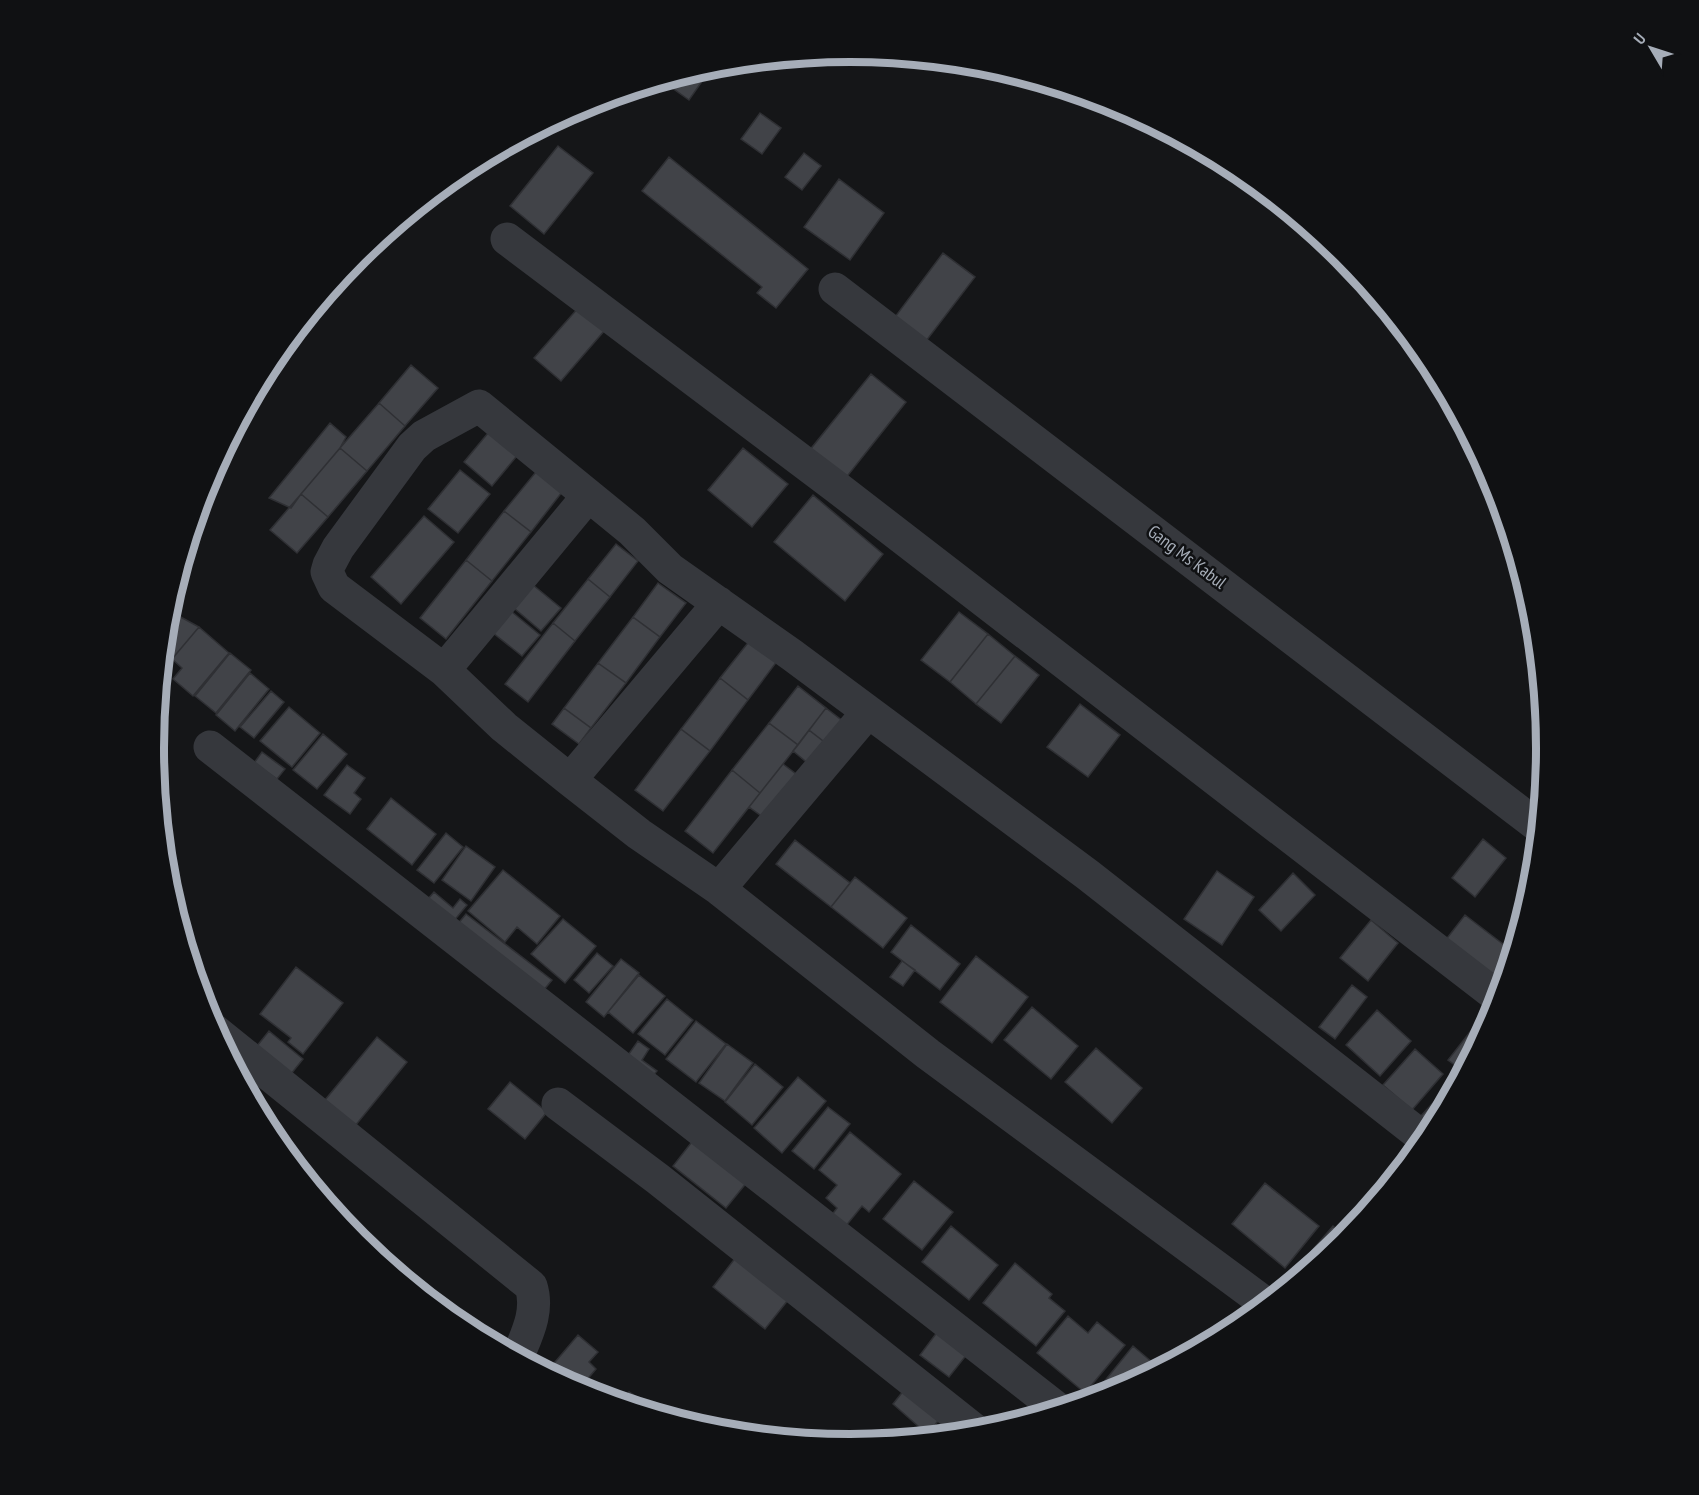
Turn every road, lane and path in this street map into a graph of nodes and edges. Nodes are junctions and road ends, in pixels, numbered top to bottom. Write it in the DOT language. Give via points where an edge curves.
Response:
graph roads {
  1 [pos="507,239"];
  2 [pos="836,289"];
  3 [pos="588,496"];
  4 [pos="719,603"];
  5 [pos="444,670"];
  6 [pos="868,712"];
  7 [pos="210,747"];
  8 [pos="570,780"];
  9 [pos="1531,821"];
  10 [pos="718,889"];
  11 [pos="1490,991"];
  12 [pos="231,1043"];
  13 [pos="558,1104"];
  14 [pos="1418,1132"];
  15 [pos="1258,1298"];
  16 [pos="520,1350"];
  17 [pos="1051,1403"];
  18 [pos="967,1423"];
  1 -- 11 [label="street" via="835,486"];
  2 -- 9 [label="street, Gang Ms Kabul"];
  3 -- 4 [label="street" via="632,531 670,569"];
  3 -- 5 [label="street"];
  3 -- 5 [label="street" via="479,406 424,436 412,447 338,548 327,572 334,587"];
  4 -- 6 [label="street"];
  4 -- 8 [label="street"];
  5 -- 8 [label="street" via="504,727"];
  6 -- 10 [label="street"];
  6 -- 14 [label="street" via="1088,875"];
  7 -- 17 [label="street"];
  8 -- 10 [label="street"];
  10 -- 15 [label="street" via="928,1054"];
  12 -- 16 [label="street" via="531,1286 534,1315"];
  13 -- 18 [label="street"];
}
